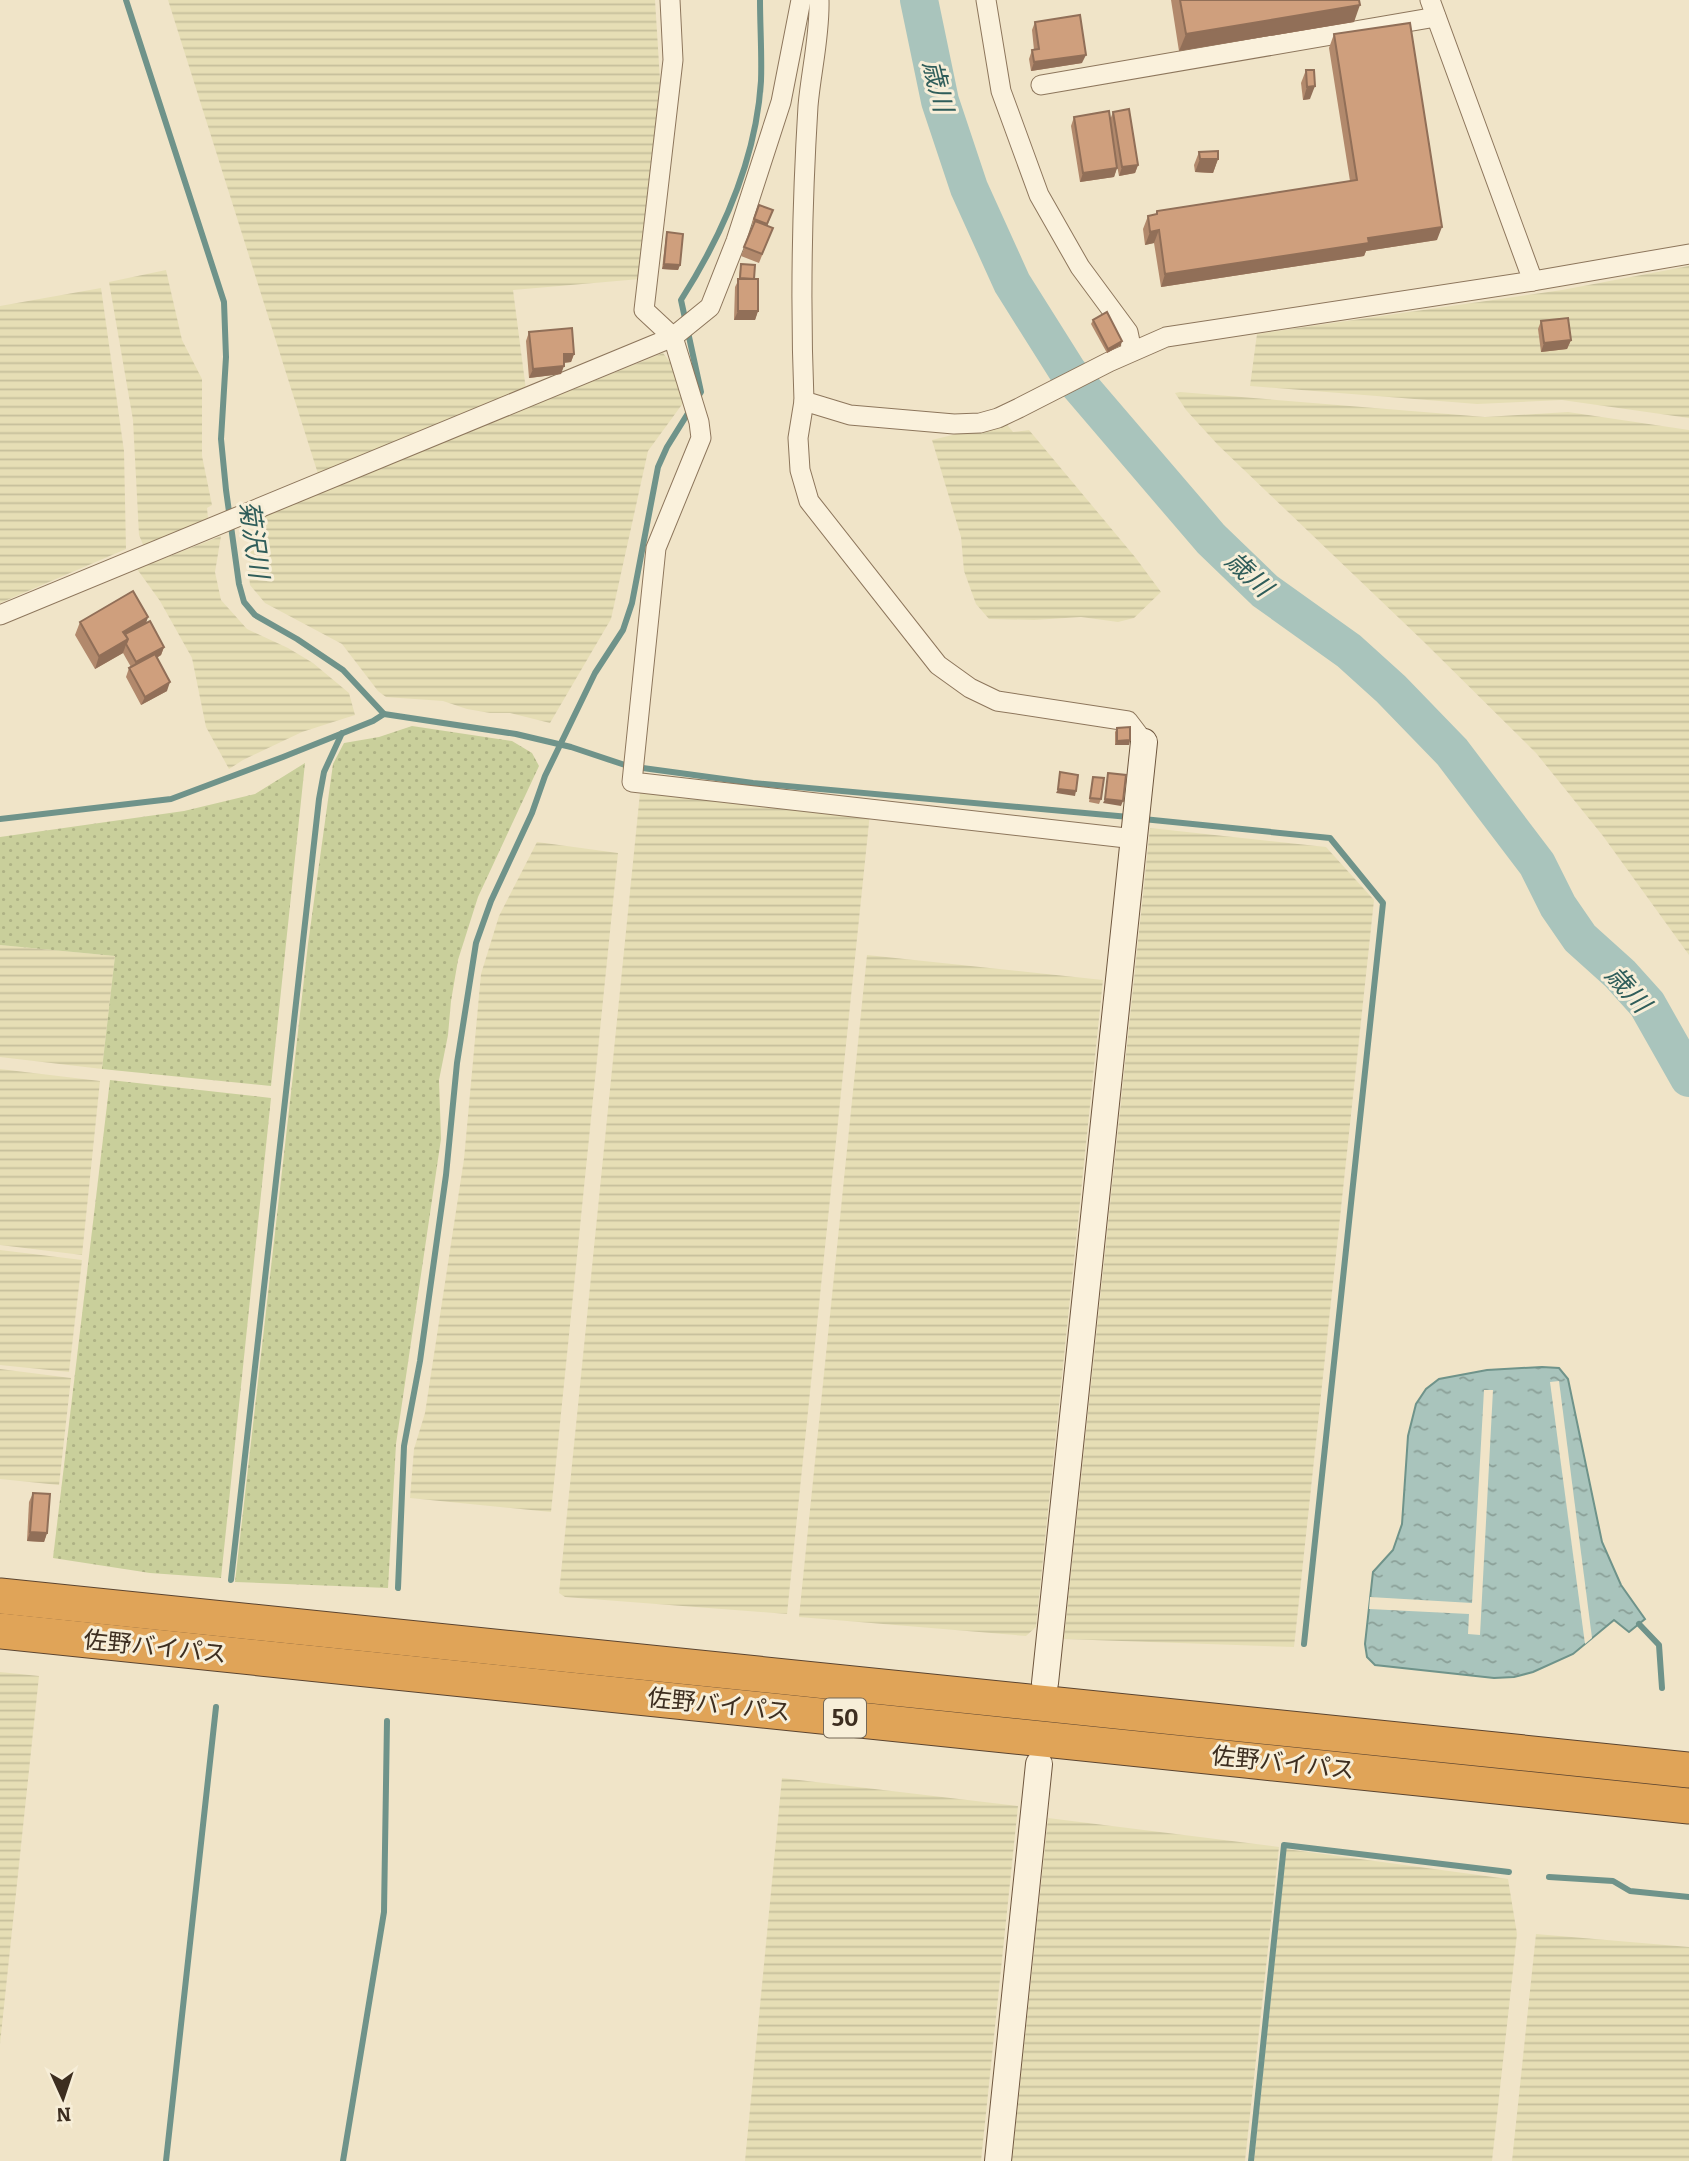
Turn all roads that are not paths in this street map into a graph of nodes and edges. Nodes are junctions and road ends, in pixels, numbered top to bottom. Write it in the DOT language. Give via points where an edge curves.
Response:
graph roads {
  1 [pos="670,0"];
  2 [pos="801,0"];
  3 [pos="819,0"];
  4 [pos="986,0"];
  5 [pos="1433,9"];
  6 [pos="1041,85"];
  7 [pos="1689,254"];
  8 [pos="1533,281"];
  9 [pos="675,334"];
  10 [pos="1132,351"];
  11 [pos="804,401"];
  12 [pos="0,615"];
  13 [pos="1144,742"];
  14 [pos="1135,839"];
  15 [pos="0,1596"];
  16 [pos="0,1631"];
  17 [pos="1045,1683"];
  18 [pos="1039,1764"];
  19 [pos="1689,1770"];
  20 [pos="1689,1806"];
  21 [pos="998,2161"];
  1 -- 9 [label="street" via="673,60 644,310"];
  2 -- 9 [label="street" via="781,102 710,307"];
  3 -- 11 [label="street" via="803,203"];
  4 -- 10 [label="street" via="1000,91 1039,195 1080,267 1128,332"];
  5 -- 6 [label="street"];
  5 -- 8 [label="street"];
  7 -- 8 [label="street"];
  8 -- 10 [label="street" via="1166,337"];
  9 -- 12 [label="street"];
  9 -- 14 [label="street" via="702,438 656,548 632,782"];
  10 -- 11 [label="street" via="980,423 850,415"];
  11 -- 13 [label="street" via="798,438 800,470 809,501 937,665 997,701 1128,722"];
  13 -- 14 [label="street"];
  14 -- 17 [label="street"];
  15 -- 19 [label="highway, 佐野バイパス / 50"];
  16 -- 20 [label="highway, 佐野バイパス / 50"];
  18 -- 21 [label="street"];
}
